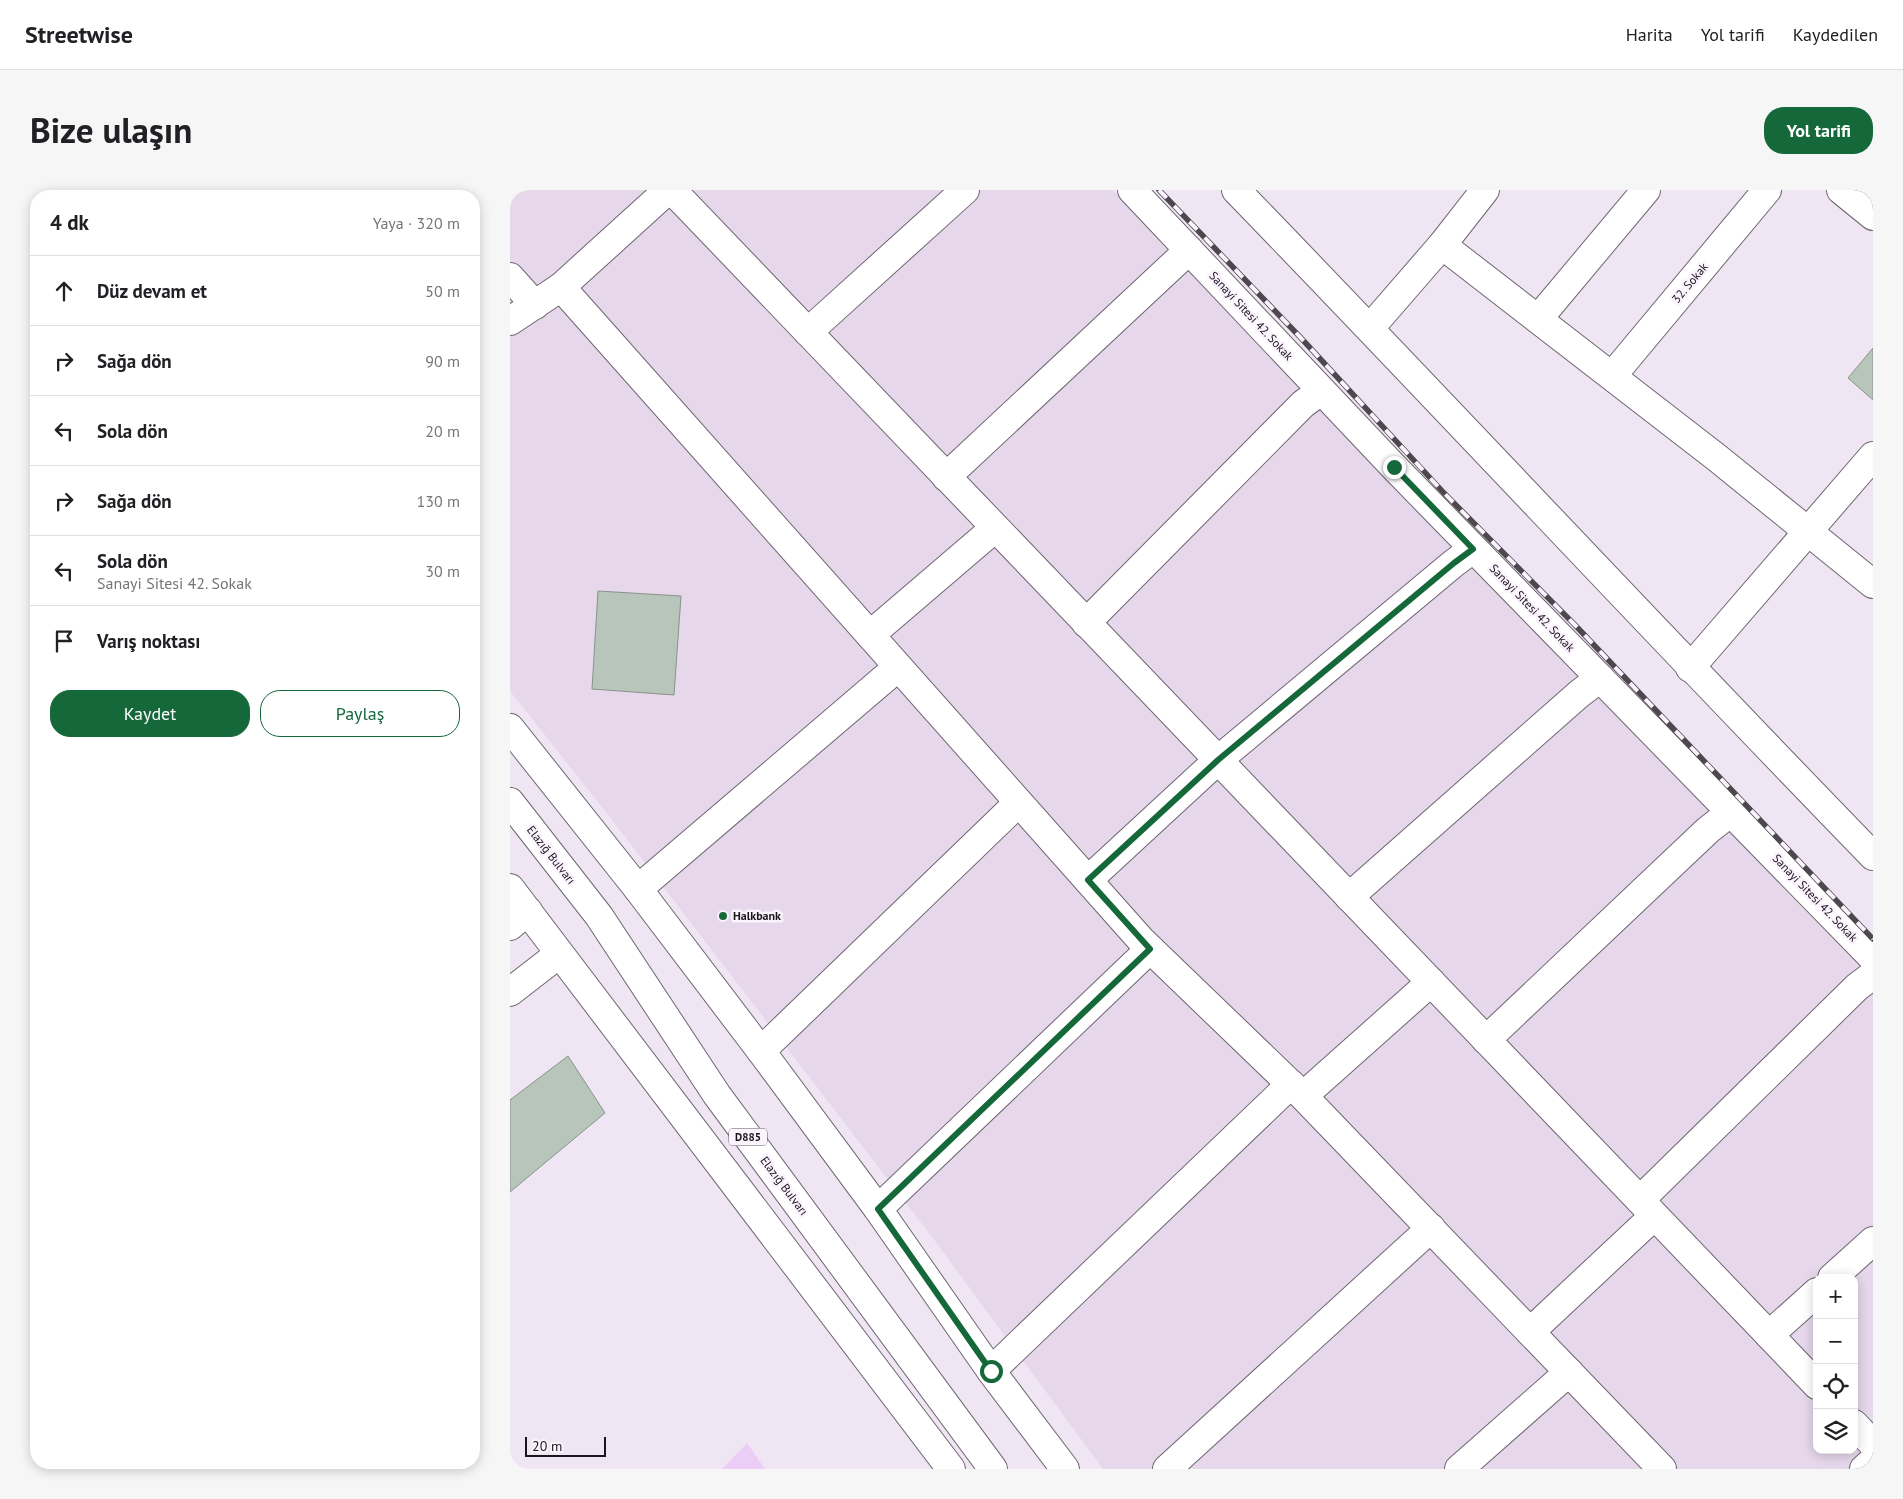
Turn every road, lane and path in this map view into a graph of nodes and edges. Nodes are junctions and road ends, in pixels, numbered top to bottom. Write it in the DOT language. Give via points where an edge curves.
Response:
graph roads {
  1 [pos="670,190"];
  2 [pos="965,190"];
  3 [pos="1132,190"];
  4 [pos="1236,190"];
  5 [pos="1485,190"];
  6 [pos="1646,190"];
  7 [pos="1768,190"];
  8 [pos="1841,190"];
  9 [pos="1873,216"];
  10 [pos="1442,245"];
  11 [pos="1188,250"];
  12 [pos="510,277"];
  13 [pos="561,287"];
  14 [pos="536,304"];
  15 [pos="1538,319"];
  16 [pos="510,322"];
  17 [pos="1370,328"];
  18 [pos="808,332"];
  19 [pos="1612,376"];
  20 [pos="1321,390"];
  21 [pos="1873,456"];
  22 [pos="946,476"];
  23 [pos="996,528"];
  24 [pos="1808,531"];
  25 [pos="1473,549"];
  26 [pos="1873,584"];
  27 [pos="1086,623"];
  28 [pos="870,635"];
  29 [pos="898,667"];
  30 [pos="1690,668"];
  31 [pos="1600,678"];
  32 [pos="510,728"];
  33 [pos="1218,760"];
  34 [pos="510,802"];
  35 [pos="1018,803"];
  36 [pos="1731,812"];
  37 [pos="1873,856"];
  38 [pos="1088,880"];
  39 [pos="510,888"];
  40 [pos="638,889"];
  41 [pos="1349,897"];
  42 [pos="519,919"];
  43 [pos="1150,949"];
  44 [pos="559,954"];
  45 [pos="1873,958"];
  46 [pos="1873,975"];
  47 [pos="1431,982"];
  48 [pos="510,992"];
  49 [pos="1486,1040"];
  50 [pos="762,1052"];
  51 [pos="1297,1090"];
  52 [pos="1647,1208"];
  53 [pos="878,1209"];
  54 [pos="1431,1228"];
  55 [pos="1873,1241"];
  56 [pos="1836,1274"];
  57 [pos="1813,1296"];
  58 [pos="1530,1332"];
  59 [pos="1769,1335"];
  60 [pos="991,1371"];
  61 [pos="1569,1372"];
  62 [pos="1813,1381"];
  63 [pos="1858,1428"];
  64 [pos="1873,1444"];
  65 [pos="1873,1461"];
  66 [pos="951,1469"];
  67 [pos="993,1469"];
  68 [pos="1065,1469"];
  69 [pos="1167,1469"];
  70 [pos="1459,1469"];
  71 [pos="1662,1469"];
  72 [pos="1864,1469"];
  1 -- 13 [label="main road"];
  1 -- 18 [label="main road"];
  2 -- 18 [label="main road"];
  3 -- 11 [label="main road, Sanayi Sitesi 42. Sokak"];
  4 -- 17 [label="main road"];
  5 -- 10 [label="main road"];
  6 -- 15 [label="main road"];
  7 -- 19 [label="main road, 32. Sokak"];
  8 -- 9 [label="main road"];
  10 -- 15 [label="main road"];
  10 -- 17 [label="main road"];
  11 -- 20 [label="main road, Sanayi Sitesi 42. Sokak"];
  11 -- 22 [label="main road"];
  12 -- 14 [label="main road"];
  13 -- 14 [label="main road"];
  13 -- 28 [label="main road"];
  14 -- 16 [label="main road"];
  15 -- 19 [label="main road"];
  17 -- 30 [label="main road"];
  18 -- 22 [label="main road"];
  19 -- 24 [label="main road"];
  20 -- 25 [label="main road, Sanayi Sitesi 42. Sokak"];
  20 -- 27 [label="main road" via="1303,404"];
  21 -- 24 [label="main road"];
  22 -- 23 [label="main road"];
  23 -- 27 [label="main road"];
  23 -- 28 [label="main road"];
  24 -- 26 [label="main road"];
  24 -- 30 [label="main road"];
  25 -- 31 [label="main road, Sanayi Sitesi 42. Sokak"];
  25 -- 33 [label="main road"];
  27 -- 33 [label="main road"];
  28 -- 29 [label="main road"];
  29 -- 35 [label="main road"];
  29 -- 40 [label="main road"];
  30 -- 37 [label="main road"];
  31 -- 36 [label="main road, Sanayi Sitesi 42. Sokak"];
  31 -- 41 [label="main road"];
  32 -- 40 [label="main road"];
  33 -- 38 [label="main road"];
  33 -- 41 [label="main road"];
  34 -- 67 [label="main road, Elazığ Bulvarı / D885" via="599,916 717,1095"];
  35 -- 38 [label="main road"];
  35 -- 50 [label="main road"];
  36 -- 45 [label="main road, Sanayi Sitesi 42. Sokak"];
  36 -- 49 [label="main road"];
  38 -- 43 [label="main road"];
  39 -- 42 [label="main road"];
  40 -- 50 [label="main road"];
  41 -- 47 [label="main road"];
  42 -- 44 [label="main road"];
  43 -- 51 [label="main road"];
  43 -- 53 [label="main road"];
  44 -- 48 [label="main road"];
  44 -- 66 [label="main road"];
  46 -- 52 [label="main road" via="1857,987"];
  47 -- 49 [label="main road"];
  47 -- 51 [label="main road"];
  49 -- 52 [label="main road"];
  50 -- 53 [label="main road"];
  51 -- 54 [label="main road"];
  51 -- 60 [label="main road"];
  52 -- 58 [label="main road"];
  52 -- 59 [label="main road"];
  53 -- 60 [label="main road"];
  54 -- 58 [label="main road"];
  54 -- 69 [label="main road"];
  55 -- 56 [label="main road"];
  57 -- 59 [label="main road"];
  58 -- 61 [label="main road"];
  59 -- 62 [label="main road"];
  60 -- 68 [label="main road"];
  61 -- 70 [label="main road"];
  61 -- 71 [label="main road"];
  63 -- 64 [label="main road"];
  65 -- 72 [label="main road"];
}
